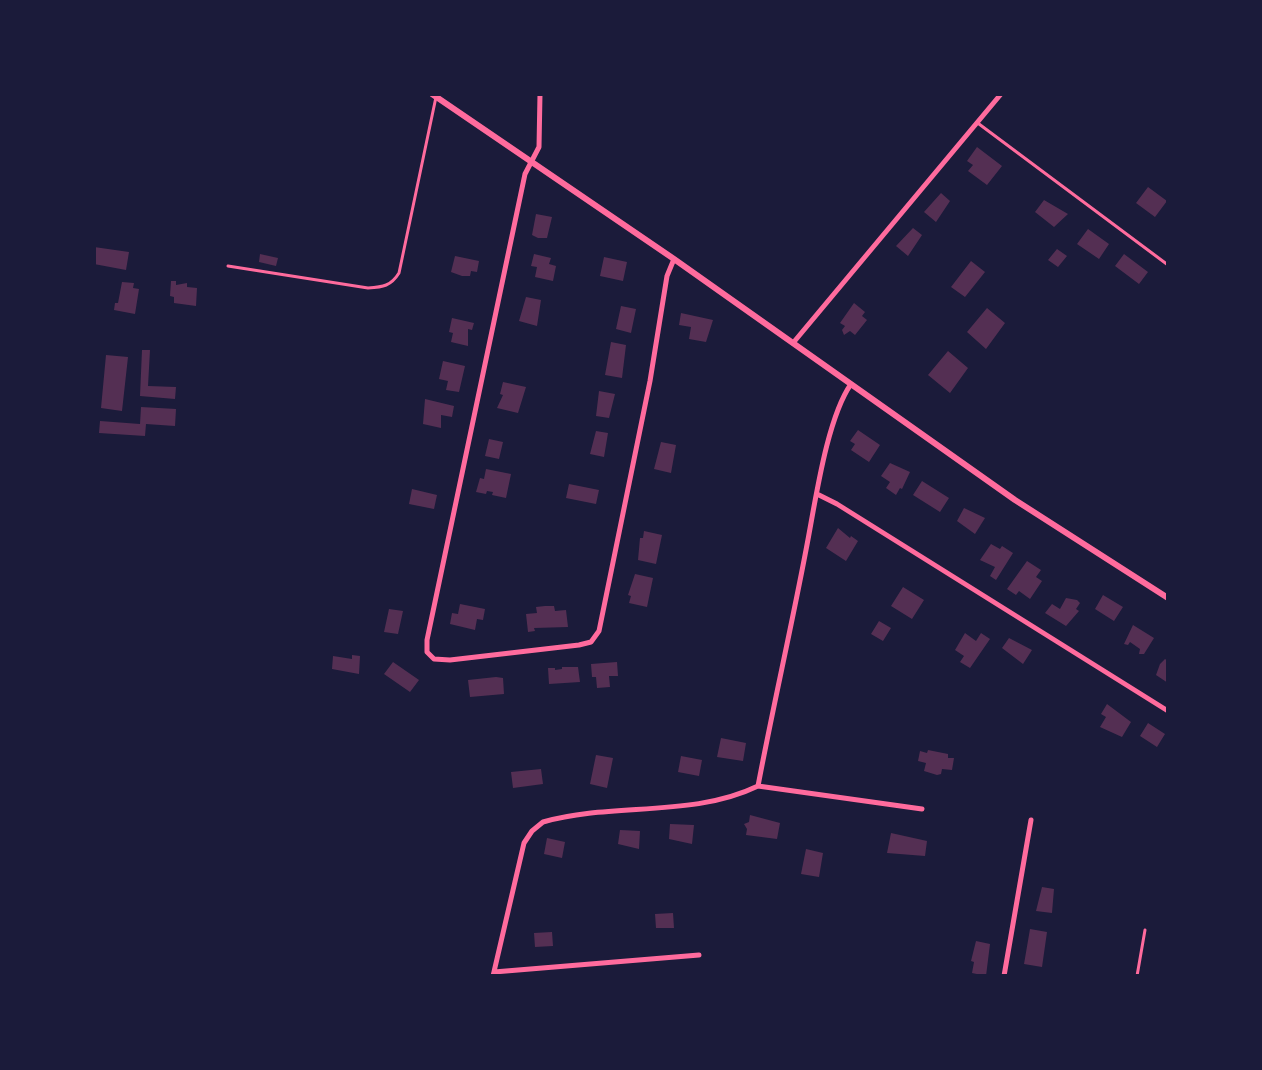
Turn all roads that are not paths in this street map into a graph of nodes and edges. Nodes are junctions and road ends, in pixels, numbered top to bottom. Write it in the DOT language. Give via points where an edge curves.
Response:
graph roads {
  1 [pos="540,94"];
  2 [pos="1001,94"];
  3 [pos="434,96"];
  4 [pos="976,122"];
  5 [pos="532,161"];
  6 [pos="674,259"];
  7 [pos="1168,265"];
  8 [pos="228,266"];
  9 [pos="793,343"];
  10 [pos="851,383"];
  11 [pos="817,494"];
  12 [pos="1168,598"];
  13 [pos="1168,711"];
  14 [pos="758,786"];
  15 [pos="922,809"];
  16 [pos="1031,820"];
  17 [pos="1145,930"];
  18 [pos="699,955"];
  19 [pos="494,974"];
  20 [pos="1004,976"];
  21 [pos="1137,976"];
  1 -- 5 [label="street" via="539,147"];
  2 -- 4 [label="street"];
  3 -- 5 [label="street"];
  3 -- 8 [label="lane" via="394,282 368,288"];
  4 -- 7 [label="lane"];
  4 -- 9 [label="street"];
  5 -- 6 [label="street"];
  5 -- 6 [label="street" via="525,174 427,640 427,652 434,659 579,645 591,642 599,631"];
  6 -- 9 [label="street"];
  9 -- 10 [label="street"];
  10 -- 11 [label="street" via="836,414"];
  10 -- 12 [label="street" via="1015,500"];
  11 -- 13 [label="street"];
  11 -- 14 [label="street"];
  14 -- 15 [label="street"];
  14 -- 19 [label="street" via="708,802 543,822 524,843"];
  16 -- 20 [label="street"];
  17 -- 21 [label="lane"];
  18 -- 19 [label="street"];
}
